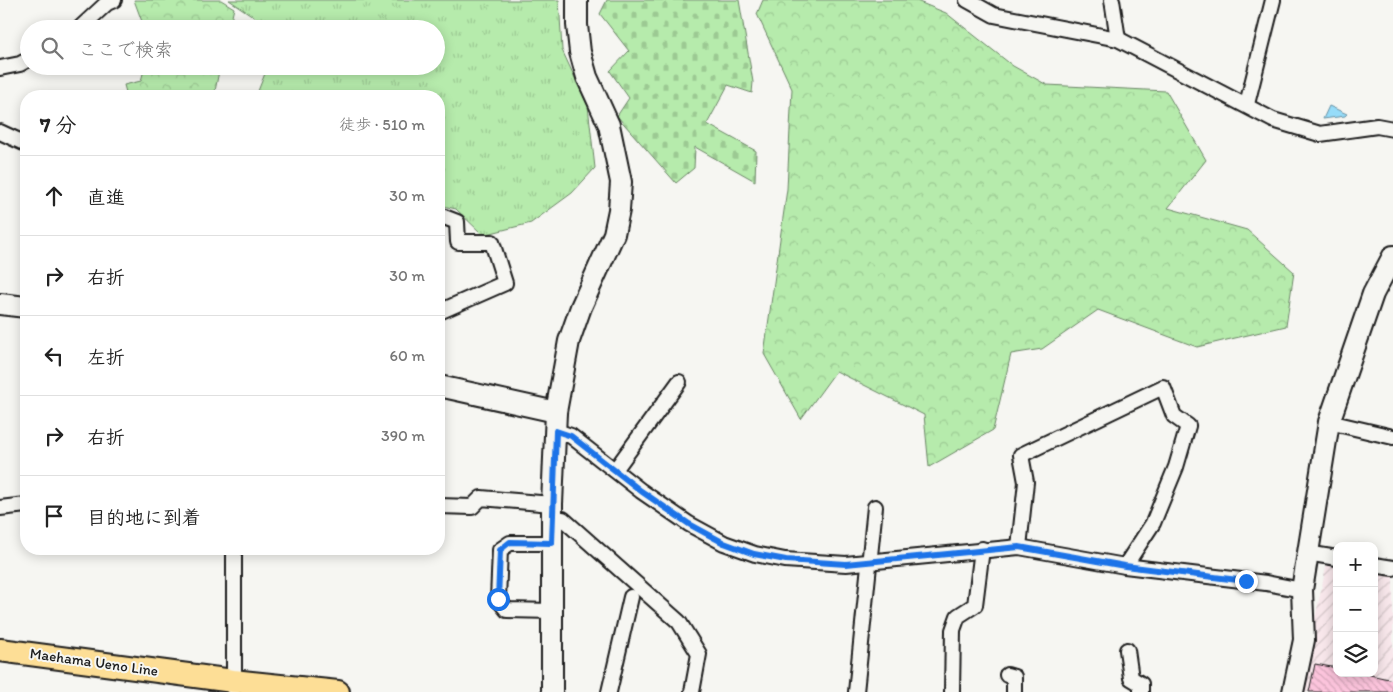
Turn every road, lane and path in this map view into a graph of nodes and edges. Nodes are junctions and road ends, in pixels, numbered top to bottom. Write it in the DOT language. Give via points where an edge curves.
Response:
graph roads {
  1 [pos="114,0"];
  2 [pos="577,0"];
  3 [pos="967,0"];
  4 [pos="1112,0"];
  5 [pos="1273,0"];
  6 [pos="89,20"];
  7 [pos="1118,39"];
  8 [pos="20,64"];
  9 [pos="0,68"];
  10 [pos="1246,104"];
  11 [pos="1393,129"];
  12 [pos="0,132"];
  13 [pos="20,141"];
  14 [pos="445,217"];
  15 [pos="1393,256"];
  16 [pos="0,304"];
  17 [pos="20,306"];
  18 [pos="445,309"];
  19 [pos="679,382"];
  20 [pos="445,388"];
  21 [pos="556,422"];
  22 [pos="1329,422"];
  23 [pos="1393,437"];
  24 [pos="616,470"];
  25 [pos="20,506"];
  26 [pos="445,506"];
  27 [pos="875,507"];
  28 [pos="0,508"];
  29 [pos="553,512"];
  30 [pos="552,543"];
  31 [pos="1019,547"];
  32 [pos="982,550"];
  33 [pos="1307,553"];
  34 [pos="234,555"];
  35 [pos="1333,557"];
  36 [pos="869,560"];
  37 [pos="1125,566"];
  38 [pos="1378,566"];
  39 [pos="1393,568"];
  40 [pos="1302,590"];
  41 [pos="632,597"];
  42 [pos="553,611"];
  43 [pos="0,650"];
  44 [pos="1127,650"];
  45 [pos="1007,675"];
  46 [pos="234,686"];
  47 [pos="338,692"];
  48 [pos="552,692"];
  49 [pos="609,692"];
  50 [pos="692,692"];
  51 [pos="856,692"];
  52 [pos="952,692"];
  53 [pos="1014,692"];
  54 [pos="1141,692"];
  55 [pos="1293,692"];
  1 -- 6 [label="street"];
  2 -- 21 [label="street" via="580,52 587,77 609,125 621,182 614,234 569,341"];
  3 -- 7 [label="street" via="994,15"];
  4 -- 7 [label="street"];
  5 -- 10 [label="street"];
  7 -- 10 [label="street"];
  8 -- 9 [label="street"];
  10 -- 11 [label="street" via="1273,120 1320,134 1377,126"];
  12 -- 13 [label="street"];
  14 -- 18 [label="street" via="458,222 458,242 492,242 505,283"];
  15 -- 22 [label="street" via="1373,294"];
  16 -- 17 [label="street"];
  19 -- 24 [label="street"];
  20 -- 21 [label="street"];
  21 -- 24 [label="street"];
  21 -- 29 [label="street"];
  22 -- 23 [label="street"];
  22 -- 33 [label="street"];
  24 -- 36 [label="street" via="689,524 754,554 786,560 846,564"];
  25 -- 28 [label="street"];
  26 -- 29 [label="street" via="472,507 481,498"];
  27 -- 36 [label="street"];
  29 -- 30 [label="street"];
  29 -- 50 [label="street" via="679,622 699,654"];
  30 -- 42 [label="street"];
  30 -- 42 [label="street" via="510,542 500,550 498,599 507,610"];
  31 -- 32 [label="street"];
  31 -- 37 [label="street"];
  31 -- 37 [label="street" via="1026,482 1021,454 1163,387 1174,416 1188,426 1176,467 1153,523"];
  32 -- 36 [label="street"];
  32 -- 52 [label="street" via="975,605 958,616 953,630"];
  33 -- 35 [label="street"];
  33 -- 40 [label="street"];
  34 -- 46 [label="street"];
  36 -- 51 [label="street"];
  37 -- 40 [label="street"];
  38 -- 39 [label="street"];
  40 -- 55 [label="street" via="1304,640"];
  41 -- 49 [label="street"];
  42 -- 48 [label="street"];
  43 -- 46 [label="main road, Maehama Ueno Line"];
  44 -- 54 [label="street" via="1130,678 1141,684"];
  45 -- 53 [label="street" via="1014,677"];
  46 -- 47 [label="main road, Maehama Ueno Line"];
}
